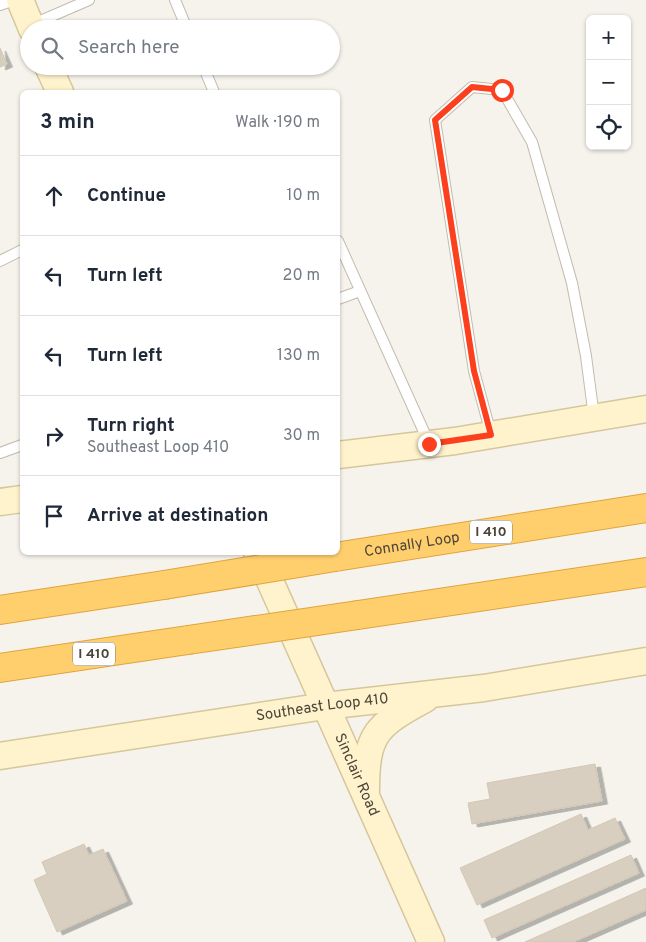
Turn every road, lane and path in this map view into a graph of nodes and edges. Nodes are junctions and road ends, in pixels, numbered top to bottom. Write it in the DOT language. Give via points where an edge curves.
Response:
graph roads {
  1 [pos="14,0"];
  2 [pos="20,0"];
  3 [pos="89,0"];
  4 [pos="175,0"];
  5 [pos="0,5"];
  6 [pos="29,20"];
  7 [pos="47,20"];
  8 [pos="183,20"];
  9 [pos="52,75"];
  10 [pos="207,75"];
  11 [pos="59,90"];
  12 [pos="213,90"];
  13 [pos="340,246"];
  14 [pos="20,251"];
  15 [pos="0,262"];
  16 [pos="360,291"];
  17 [pos="340,298"];
  18 [pos="646,409"];
  19 [pos="594,418"];
  20 [pos="491,435"];
  21 [pos="429,444"];
  22 [pos="20,446"];
  23 [pos="0,453"];
  24 [pos="340,455"];
  25 [pos="20,499"];
  26 [pos="0,502"];
  27 [pos="646,508"];
  28 [pos="258,555"];
  29 [pos="646,572"];
  30 [pos="0,610"];
  31 [pos="646,661"];
  32 [pos="0,668"];
  33 [pos="437,693"];
  34 [pos="325,706"];
  35 [pos="0,756"];
  36 [pos="366,798"];
  37 [pos="431,942"];
  1 -- 5 [label="lane"];
  2 -- 6 [label="main road"];
  3 -- 7 [label="lane"];
  4 -- 8 [label="lane"];
  9 -- 11 [label="main road"];
  10 -- 12 [label="lane"];
  13 -- 16 [label="lane"];
  14 -- 15 [label="lane"];
  16 -- 17 [label="lane"];
  16 -- 21 [label="lane"];
  18 -- 19 [label="main road"];
  19 -- 20 [label="main road"];
  19 -- 20 [label="lane" via="572,282 532,142 502,90 472,87 435,120 474,371"];
  20 -- 21 [label="main road"];
  21 -- 24 [label="main road"];
  22 -- 23 [label="lane"];
  25 -- 26 [label="main road"];
  27 -- 30 [label="highway, Connally Loop / I 410, bridge"];
  28 -- 34 [label="main road, Sinclair Road"];
  29 -- 32 [label="highway, I 410, bridge"];
  31 -- 33 [label="main road, Southeast Loop 410" via="592,672"];
  33 -- 34 [label="main road, Southeast Loop 410"];
  33 -- 36 [label="main road" via="387,722 373,738 366,759"];
  34 -- 35 [label="main road, Southeast Loop 410"];
  34 -- 36 [label="main road, Sinclair Road"];
  36 -- 37 [label="main road, Sinclair Road"];
}
